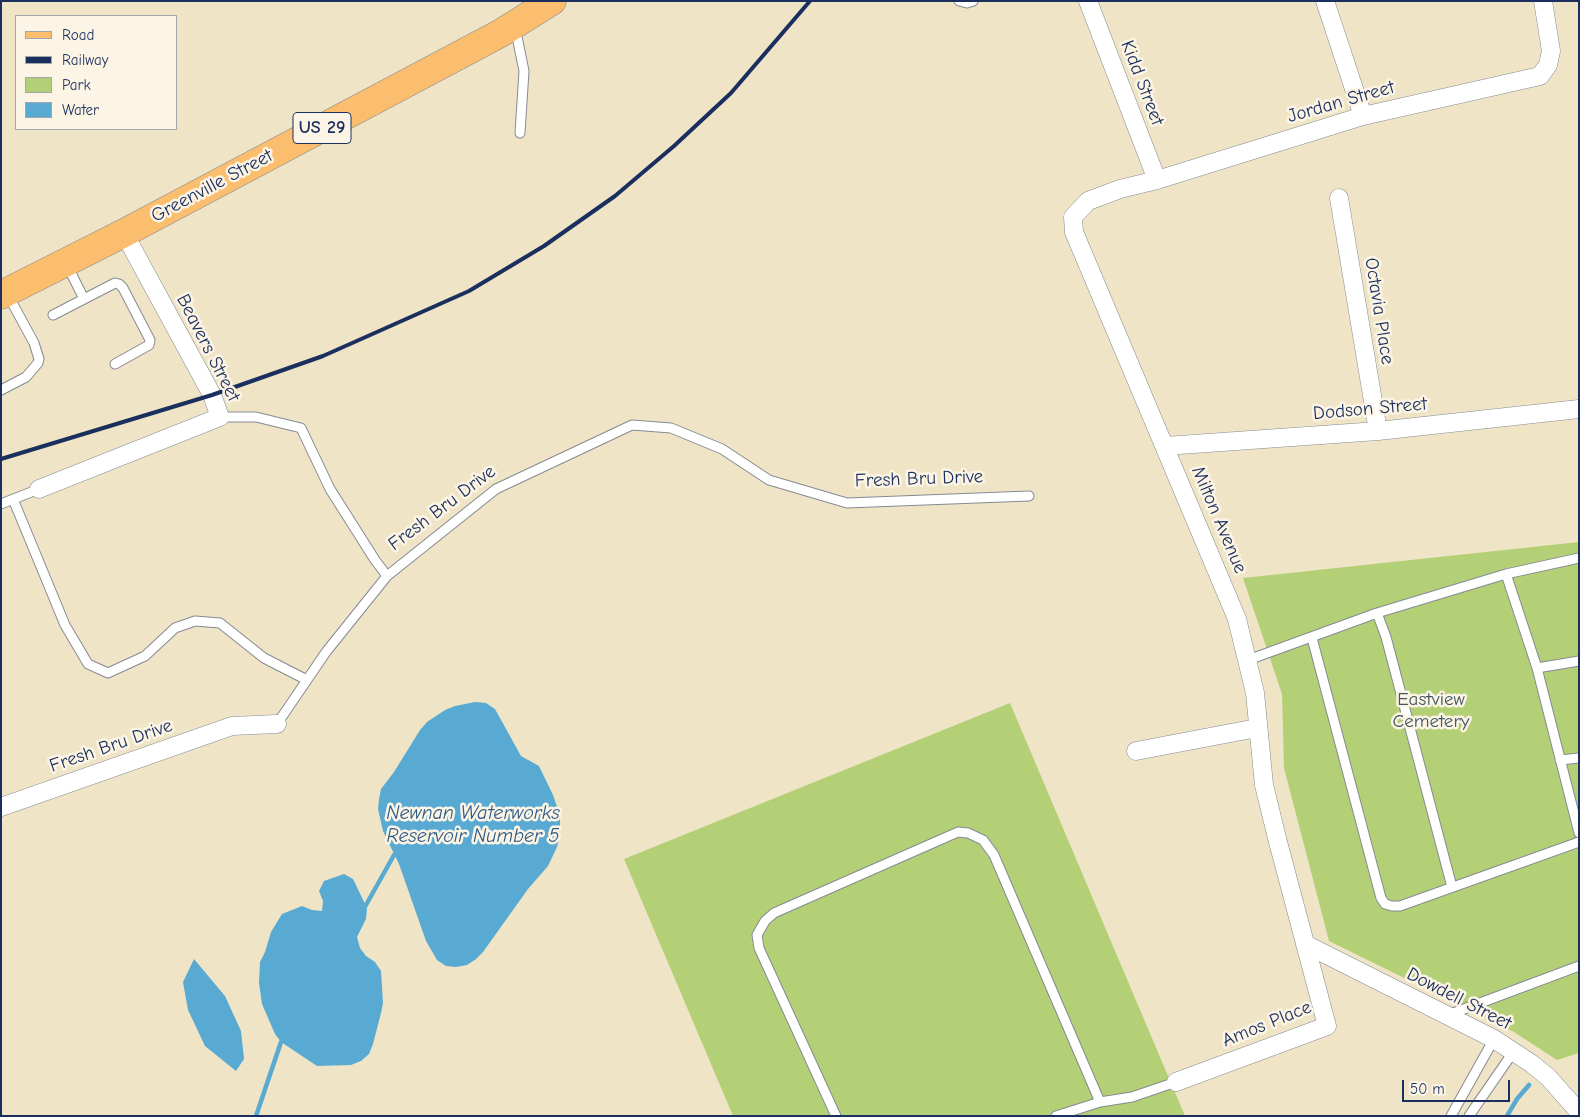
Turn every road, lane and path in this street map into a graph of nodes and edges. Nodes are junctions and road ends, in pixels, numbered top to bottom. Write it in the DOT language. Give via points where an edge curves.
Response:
graph roads {
  1 [pos="552,1"];
  2 [pos="959,1"];
  3 [pos="972,1"];
  4 [pos="1088,1"];
  5 [pos="1325,1"];
  6 [pos="1544,1"];
  7 [pos="515,24"];
  8 [pos="1363,116"];
  9 [pos="520,134"];
  10 [pos="1157,180"];
  11 [pos="1339,198"];
  12 [pos="124,233"];
  13 [pos="66,262"];
  14 [pos="4,294"];
  15 [pos="84,299"];
  16 [pos="53,315"];
  17 [pos="115,364"];
  18 [pos="1,390"];
  19 [pos="1579,409"];
  20 [pos="220,417"];
  21 [pos="1378,431"];
  22 [pos="1164,446"];
  23 [pos="39,489"];
  24 [pos="1029,496"];
  25 [pos="13,500"];
  26 [pos="1,504"];
  27 [pos="1579,558"];
  28 [pos="1506,574"];
  29 [pos="387,576"];
  30 [pos="1377,613"];
  31 [pos="1312,638"];
  32 [pos="1248,660"];
  33 [pos="1579,661"];
  34 [pos="1537,668"];
  35 [pos="307,680"];
  36 [pos="277,724"];
  37 [pos="1258,728"];
  38 [pos="1136,751"];
  39 [pos="1579,758"];
  40 [pos="1560,760"];
  41 [pos="1,807"];
  42 [pos="1579,834"];
  43 [pos="1579,842"];
  44 [pos="1452,887"];
  45 [pos="1305,944"];
  46 [pos="1579,966"];
  47 [pos="1446,1016"];
  48 [pos="1494,1039"];
  49 [pos="1514,1051"];
  50 [pos="1176,1082"];
  51 [pos="1100,1102"];
  52 [pos="1579,1112"];
  53 [pos="836,1116"];
  54 [pos="1056,1116"];
  55 [pos="1451,1116"];
  56 [pos="1469,1116"];
  1 -- 7 [label="main road, Greenville Street / US 29"];
  2 -- 3 [label="lane" via="967,4"];
  4 -- 10 [label="street, Kidd Street"];
  5 -- 8 [label="street"];
  6 -- 8 [label="street, Jordan Street" via="1551,51 1548,66 1540,76"];
  7 -- 9 [label="lane" via="524,71"];
  7 -- 12 [label="main road, Greenville Street / US 29"];
  8 -- 10 [label="street, Jordan Street"];
  10 -- 22 [label="street, Milton Avenue" via="1088,201 1072,217 1074,232"];
  11 -- 21 [label="street, Octavia Place"];
  12 -- 13 [label="main road, Greenville Street / US 29"];
  12 -- 20 [label="street, Beavers Street" via="212,395"];
  13 -- 14 [label="main road, Greenville Street / US 29"];
  13 -- 15 [label="lane"];
  14 -- 18 [label="lane" via="34,343 39,359 26,377"];
  15 -- 16 [label="lane"];
  15 -- 17 [label="lane" via="119,284 148,335 149,345"];
  19 -- 21 [label="street, Dodson Street"];
  20 -- 23 [label="street, Beavers Street"];
  20 -- 29 [label="lane" via="256,417 301,428 330,489"];
  21 -- 22 [label="street, Dodson Street"];
  22 -- 32 [label="street, Milton Avenue" via="1237,619"];
  23 -- 25 [label="lane"];
  24 -- 29 [label="lane, Fresh Bru Drive" via="847,503 769,480 722,449 671,428 632,425 496,489"];
  25 -- 26 [label="lane"];
  25 -- 35 [label="lane" via="65,625 88,664 108,673 145,656 175,628 195,621 220,623 264,658"];
  27 -- 28 [label="lane"];
  28 -- 30 [label="lane"];
  28 -- 34 [label="lane"];
  29 -- 35 [label="lane, Fresh Bru Drive"];
  30 -- 31 [label="lane"];
  30 -- 44 [label="lane"];
  31 -- 32 [label="lane"];
  31 -- 44 [label="lane" via="1381,898 1385,904 1400,906"];
  32 -- 37 [label="street, Milton Avenue"];
  33 -- 34 [label="lane"];
  34 -- 40 [label="lane"];
  35 -- 36 [label="lane, Fresh Bru Drive"];
  36 -- 41 [label="street, Fresh Bru Drive" via="232,726"];
  37 -- 38 [label="street"];
  37 -- 45 [label="street, Milton Avenue" via="1264,785"];
  39 -- 40 [label="lane"];
  40 -- 42 [label="lane"];
  43 -- 44 [label="lane"];
  45 -- 47 [label="street, Dowdell Street"];
  45 -- 50 [label="street, Amos Place" via="1327,1026"];
  46 -- 47 [label="lane"];
  47 -- 48 [label="street, Dowdell Street"];
  48 -- 49 [label="street, Dowdell Street"];
  48 -- 55 [label="lane"];
  49 -- 52 [label="street, Dowdell Street" via="1548,1077"];
  49 -- 56 [label="lane"];
  50 -- 51 [label="lane" via="1132,1097"];
  51 -- 53 [label="lane" via="994,855 983,840 958,832 774,913 764,921 757,935"];
  51 -- 54 [label="lane"];
}
